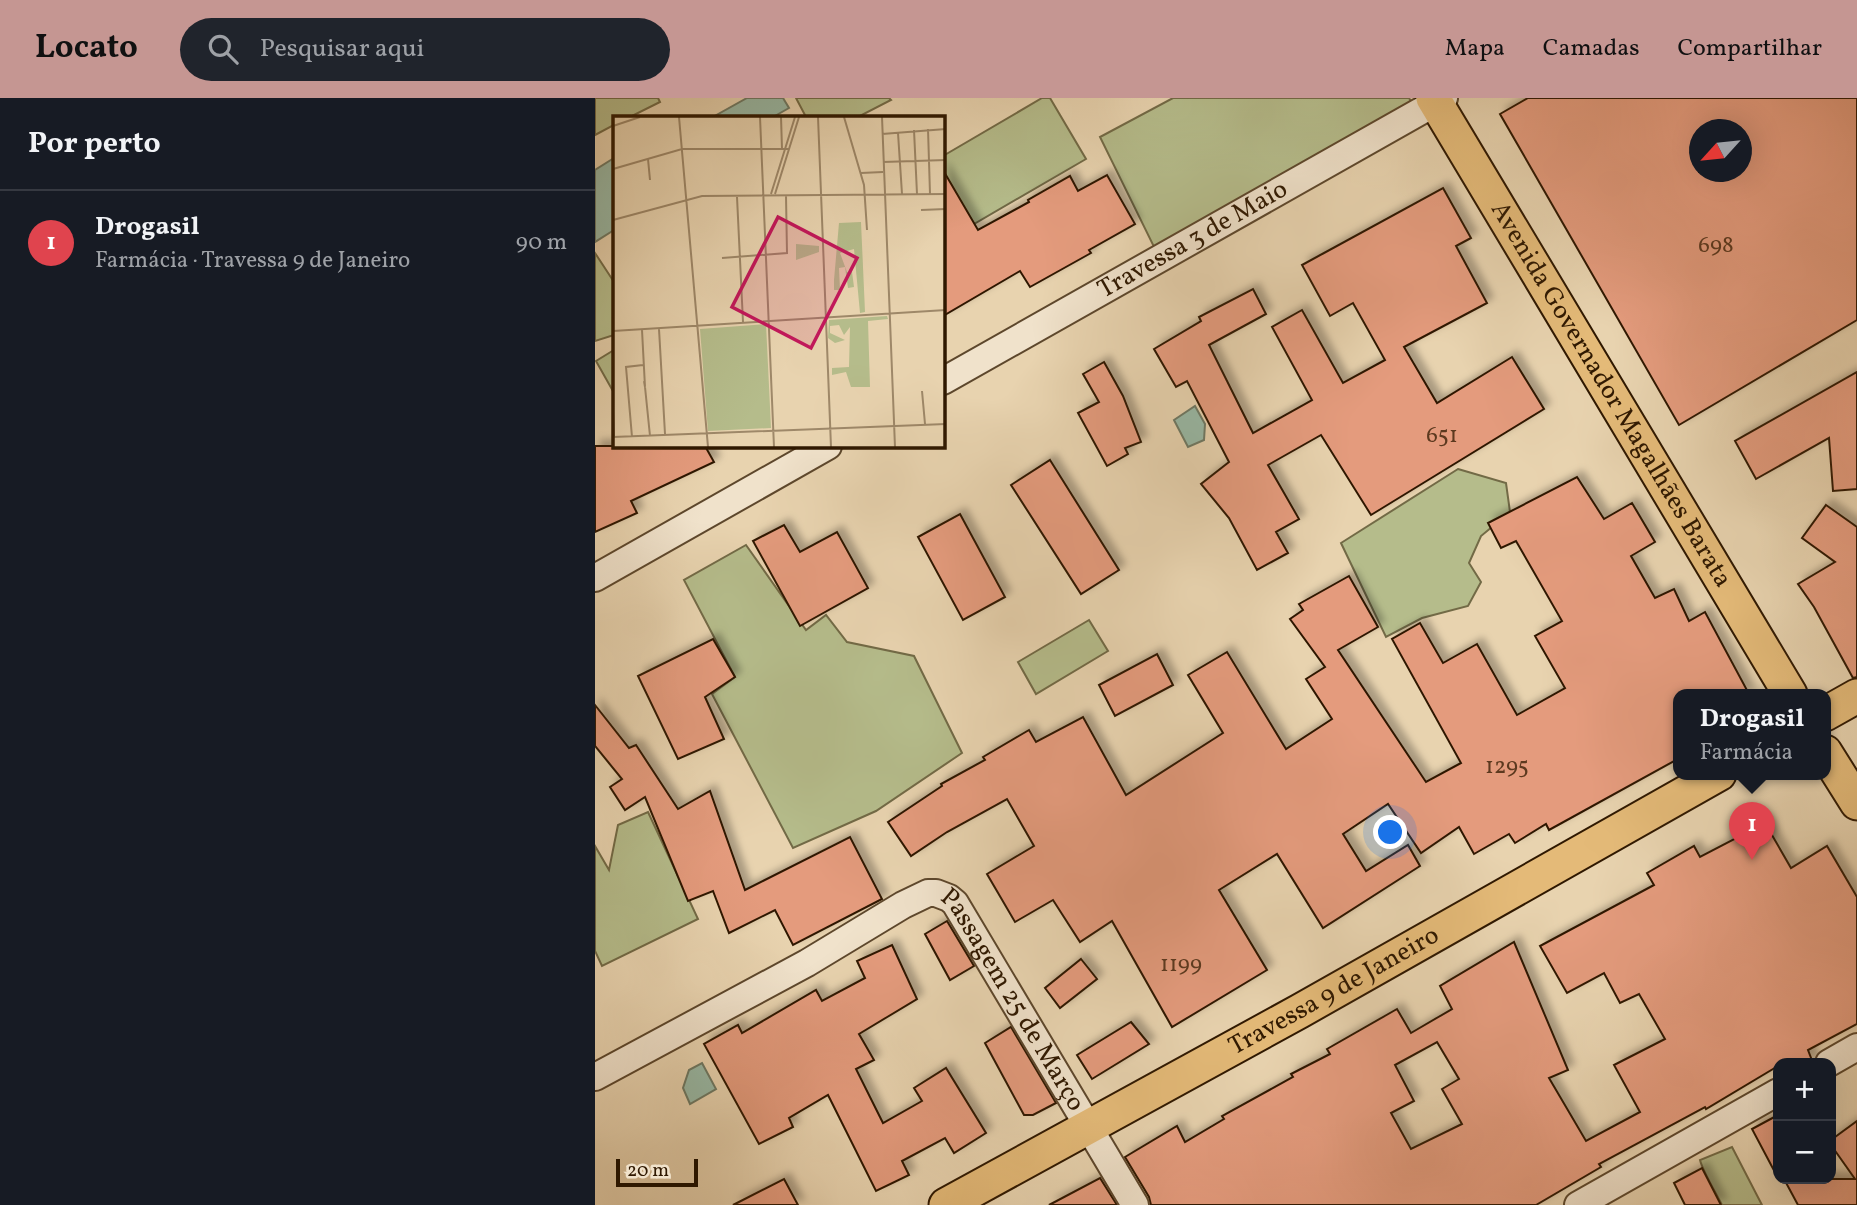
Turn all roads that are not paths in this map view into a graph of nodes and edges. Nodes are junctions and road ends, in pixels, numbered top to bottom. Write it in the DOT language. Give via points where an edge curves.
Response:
graph roads {
  1 [pos="1438,99"];
  2 [pos="945,380"];
  3 [pos="824,448"];
  4 [pos="595,578"];
  5 [pos="1787,689"];
  6 [pos="1857,696"];
  7 [pos="1831,711"];
  8 [pos="1831,762"];
  9 [pos="1708,780"];
  10 [pos="1857,803"];
  11 [pos="1857,1047"];
  12 [pos="1836,1059"];
  13 [pos="595,1077"];
  14 [pos="1773,1095"];
  15 [pos="1088,1127"];
  16 [pos="946,1205"];
  17 [pos="1135,1205"];
  18 [pos="1578,1205"];
  1 -- 2 [label="street, Travessa 3 de Maio"];
  1 -- 5 [label="main road, Avenida Governador Magalhães Barata"];
  3 -- 4 [label="street"];
  6 -- 7 [label="main road"];
  8 -- 10 [label="main road"];
  9 -- 15 [label="main road, Travessa 9 de Janeiro"];
  11 -- 12 [label="street"];
  13 -- 15 [label="street, Passagem 25 de Março" via="807,963 903,905 936,893 949,898 960,913"];
  14 -- 18 [label="street"];
  15 -- 16 [label="main road, Travessa 9 de Janeiro"];
  15 -- 17 [label="street, Passagem 25 de Março"];
}
